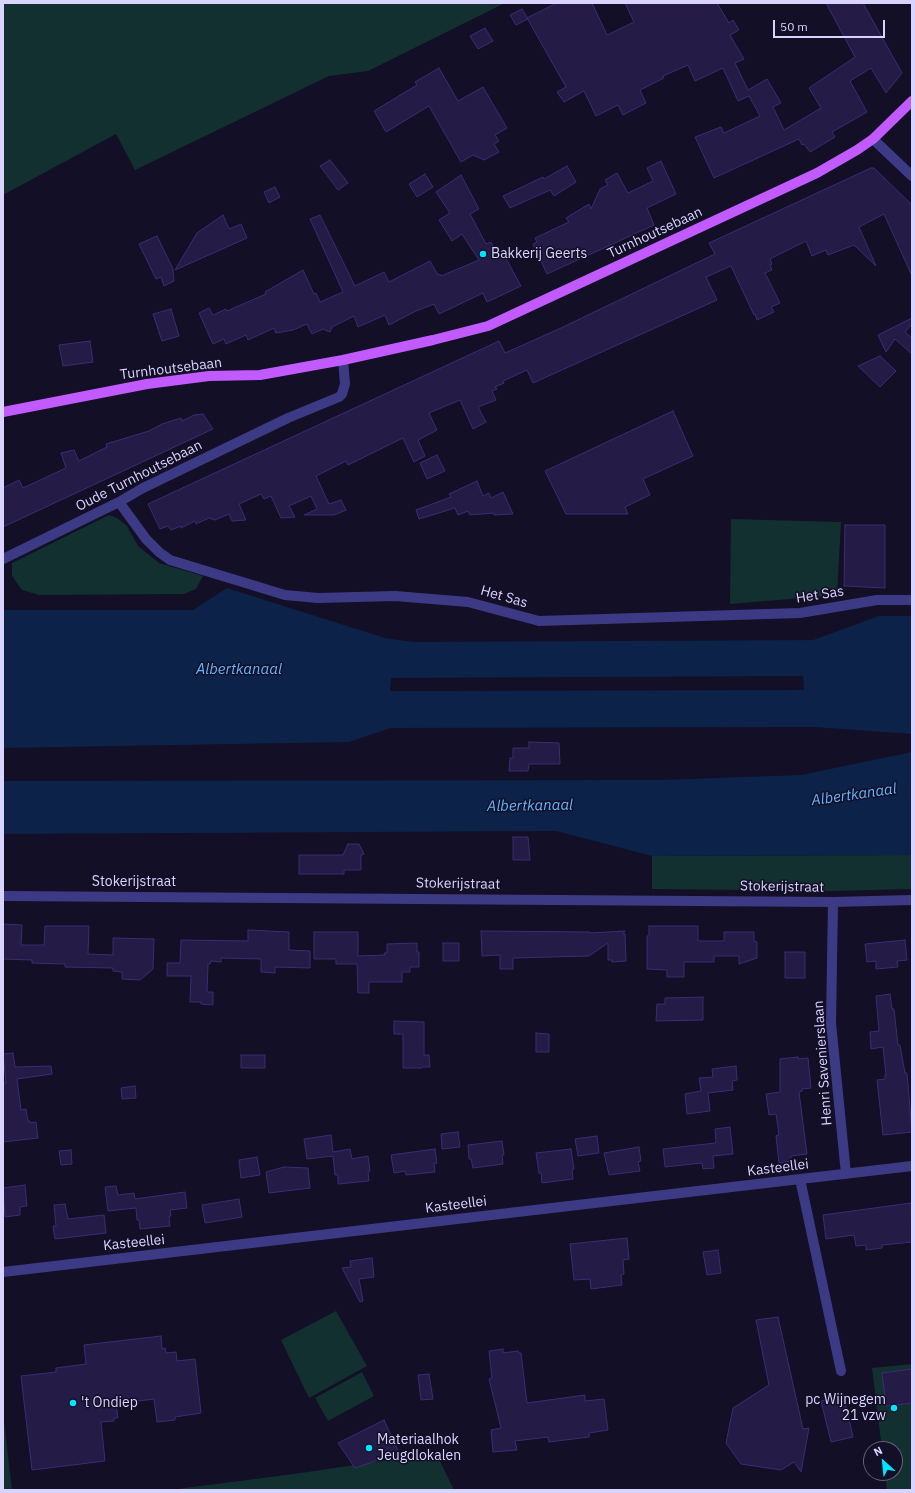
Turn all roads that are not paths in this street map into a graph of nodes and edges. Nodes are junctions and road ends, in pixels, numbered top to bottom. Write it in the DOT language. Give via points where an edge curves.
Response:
graph roads {
  1 [pos="912,101"];
  2 [pos="873,139"];
  3 [pos="912,176"];
  4 [pos="343,360"];
  5 [pos="3,412"];
  6 [pos="119,502"];
  7 [pos="3,559"];
  8 [pos="912,600"];
  9 [pos="3,896"];
  10 [pos="912,900"];
  11 [pos="834,902"];
  12 [pos="912,1166"];
  13 [pos="846,1174"];
  14 [pos="800,1179"];
  15 [pos="3,1272"];
  16 [pos="841,1371"];
  1 -- 2 [label="main road, Turnhoutsebaan"];
  2 -- 3 [label="street"];
  2 -- 4 [label="main road, Turnhoutsebaan" via="817,173 496,322 462,333"];
  4 -- 5 [label="main road, Turnhoutsebaan" via="260,375 209,376 147,384"];
  4 -- 6 [label="street, Oude Turnhoutsebaan" via="346,384 339,397 288,418"];
  6 -- 7 [label="street, Oude Turnhoutsebaan"];
  6 -- 8 [label="street, Het Sas" via="146,539 170,560 285,595 318,598 395,596 468,602 539,621 800,613 877,600"];
  9 -- 11 [label="street, Stokerijstraat"];
  10 -- 11 [label="street, Stokerijstraat"];
  11 -- 13 [label="street, Henri Savenierslaan" via="831,1023"];
  12 -- 13 [label="street, Kasteellei"];
  13 -- 14 [label="street, Kasteellei"];
  14 -- 15 [label="street, Kasteellei"];
  14 -- 16 [label="street"];
}
